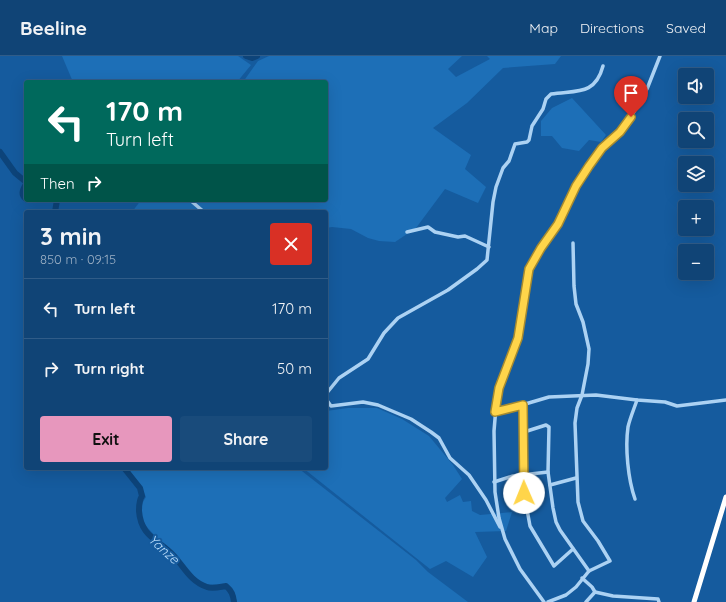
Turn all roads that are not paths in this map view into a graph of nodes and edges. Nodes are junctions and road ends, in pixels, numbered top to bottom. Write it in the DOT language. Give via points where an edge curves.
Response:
graph roads {
  1 [pos="660,56"];
  2 [pos="603,66"];
  3 [pos="192,202"];
  4 [pos="202,210"];
  5 [pos="407,232"];
  6 [pos="573,243"];
  7 [pos="489,247"];
  8 [pos="328,392"];
  9 [pos="582,395"];
  10 [pos="637,400"];
  11 [pos="726,400"];
  12 [pos="328,402"];
  13 [pos="523,405"];
  14 [pos="495,412"];
  15 [pos="524,432"];
  16 [pos="548,472"];
  17 [pos="524,474"];
  18 [pos="576,478"];
  19 [pos="494,482"];
  20 [pos="550,485"];
  21 [pos="726,497"];
  22 [pos="635,499"];
  23 [pos="502,530"];
  24 [pos="573,549"];
  25 [pos="589,570"];
  26 [pos="582,578"];
  27 [pos="595,592"];
  28 [pos="544,602"];
  29 [pos="548,602"];
  30 [pos="586,602"];
  31 [pos="660,602"];
  32 [pos="694,602"];
  1 -- 14 [label="street" via="647,89 631,117 589,166 576,186 558,224 529,269 518,338 499,388"];
  2 -- 7 [label="street" via="599,78 589,88 548,96 530,129 529,140 513,146 509,161 503,168 496,187"];
  3 -- 4 [label="street"];
  5 -- 7 [label="street" via="428,227 434,232 465,236"];
  6 -- 9 [label="street" via="575,298 589,348"];
  7 -- 8 [label="street" via="487,260 477,270 448,290 398,318 384,333 368,359 340,378"];
  9 -- 10 [label="street"];
  9 -- 13 [label="street" via="549,397"];
  9 -- 18 [label="street" via="575,423"];
  10 -- 11 [label="street" via="665,402 678,406"];
  10 -- 22 [label="street" via="630,420 628,443 629,480"];
  12 -- 23 [label="street" via="331,406 363,402 378,405 411,419 431,432 439,438 450,458 469,475"];
  13 -- 14 [label="street"];
  13 -- 15 [label="street"];
  14 -- 19 [label="street"];
  15 -- 16 [label="street" via="546,425 549,427"];
  15 -- 17 [label="street"];
  16 -- 17 [label="street"];
  16 -- 20 [label="street"];
  17 -- 19 [label="street"];
  17 -- 24 [label="street" via="524,493 530,526 554,566"];
  18 -- 20 [label="street"];
  18 -- 25 [label="street" via="583,521 610,561"];
  19 -- 23 [label="street"];
  20 -- 24 [label="street" via="556,522"];
  21 -- 32 [label="highway"];
  23 -- 28 [label="street" via="520,569"];
  24 -- 25 [label="street"];
  25 -- 26 [label="street"];
  26 -- 27 [label="street"];
  26 -- 29 [label="street" via="566,596"];
  27 -- 30 [label="street"];
  27 -- 31 [label="street" via="658,599"];
}
